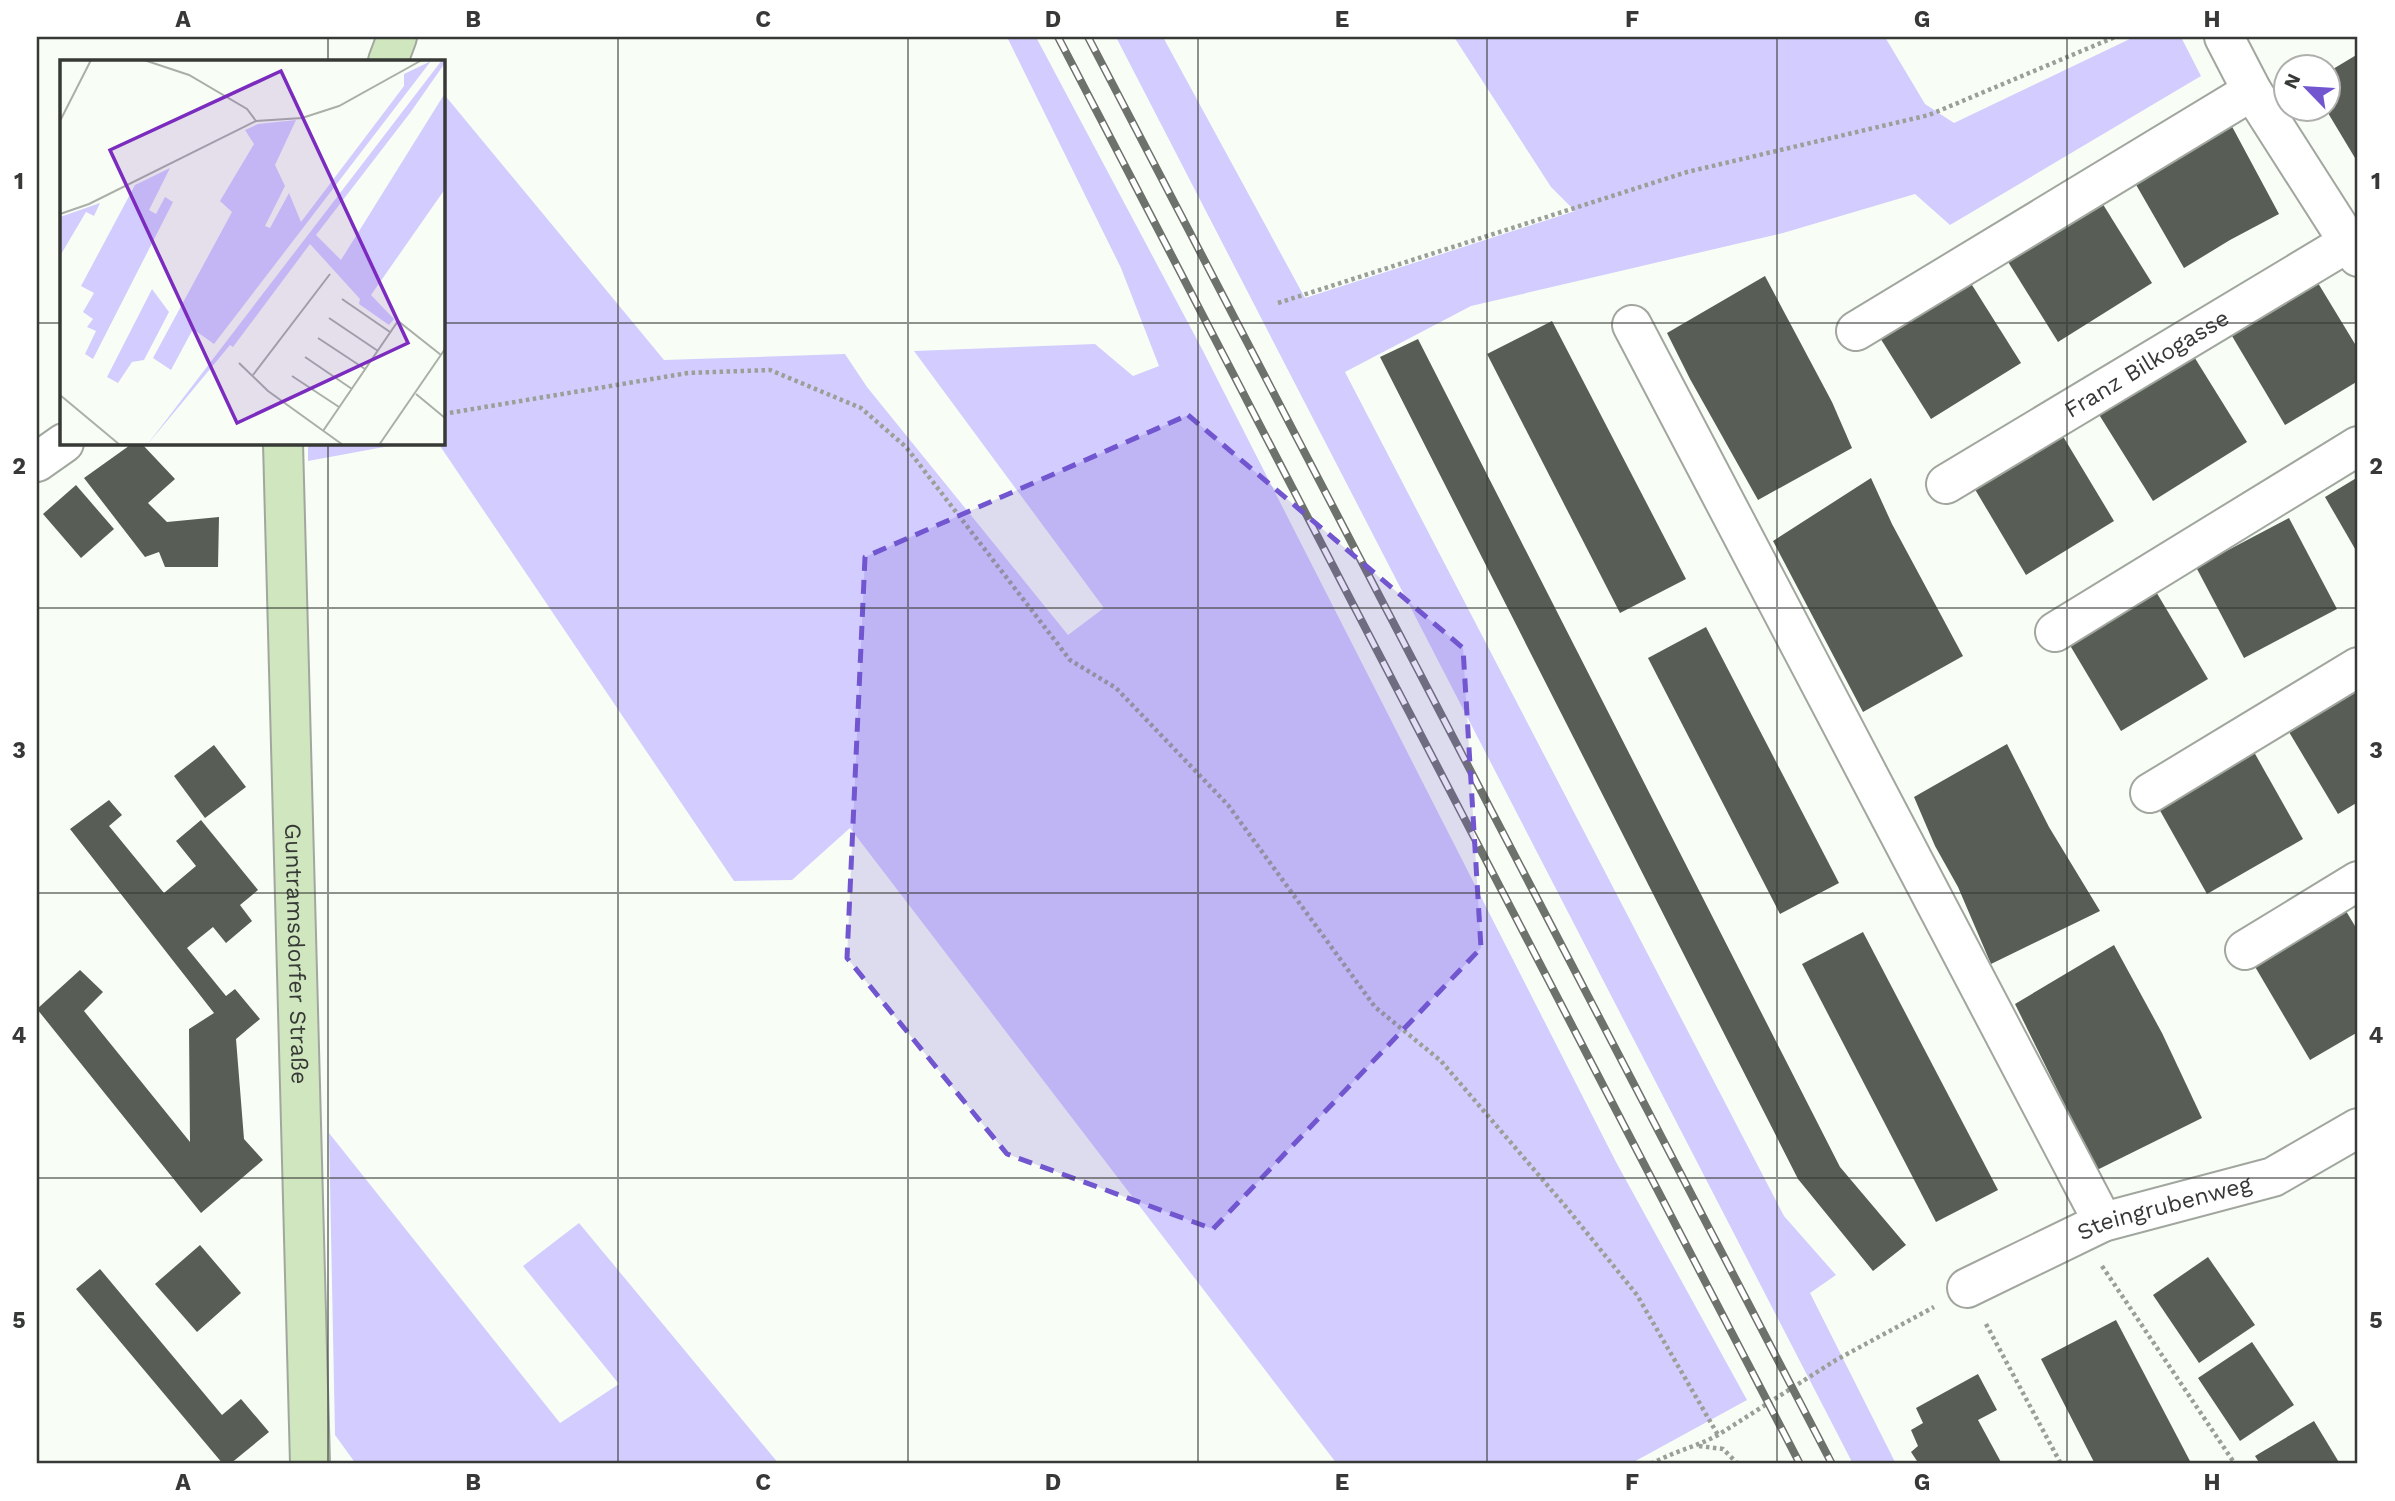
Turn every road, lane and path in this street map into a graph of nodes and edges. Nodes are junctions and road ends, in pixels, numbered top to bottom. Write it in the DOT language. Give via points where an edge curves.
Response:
graph roads {
  1 [pos="397,37"];
  2 [pos="2115,37"];
  3 [pos="2224,37"];
  4 [pos="388,60"];
  5 [pos="2252,91"];
  6 [pos="2354,250"];
  7 [pos="1278,303"];
  8 [pos="1632,325"];
  9 [pos="1856,331"];
  10 [pos="444,414"];
  11 [pos="63,444"];
  12 [pos="283,444"];
  13 [pos="2358,446"];
  14 [pos="37,462"];
  15 [pos="1946,484"];
  16 [pos="2055,632"];
  17 [pos="2358,667"];
  18 [pos="2150,793"];
  19 [pos="2358,881"];
  20 [pos="2245,950"];
  21 [pos="2358,1128"];
  22 [pos="2092,1228"];
  23 [pos="1967,1288"];
  24 [pos="1718,1435"];
  25 [pos="1698,1446"];
  26 [pos="310,1464"];
  27 [pos="1651,1464"];
  28 [pos="1738,1464"];
  29 [pos="2061,1464"];
  30 [pos="2235,1464"];
  1 -- 4 [label="street"];
  2 -- 7 [label="path" via="1929,115 1687,172"];
  3 -- 5 [label="street, Franz Bilkogasse"];
  5 -- 6 [label="street, Franz Bilkogasse"];
  5 -- 9 [label="street"];
  6 -- 15 [label="street, Franz Bilkogasse"];
  8 -- 22 [label="street"];
  10 -- 24 [label="path" via="688,373 771,370 861,408 906,447 1070,660 1116,688 1228,805 1375,1007 1441,1061 1566,1207 1637,1295"];
  11 -- 14 [label="street"];
  12 -- 26 [label="street, Guntramsdorfer Straße"];
  13 -- 16 [label="street"];
  17 -- 18 [label="street"];
  19 -- 20 [label="street"];
  21 -- 22 [label="street, Steingrubenweg" via="2273,1177"];
  22 -- 23 [label="street, Steingrubenweg"];
  22 -- 30 [label="path"];
  23 -- 24 [label="path" via="1836,1360"];
  23 -- 29 [label="path"];
  24 -- 25 [label="path"];
  25 -- 27 [label="path"];
  25 -- 28 [label="path" via="1723,1449"];
}
